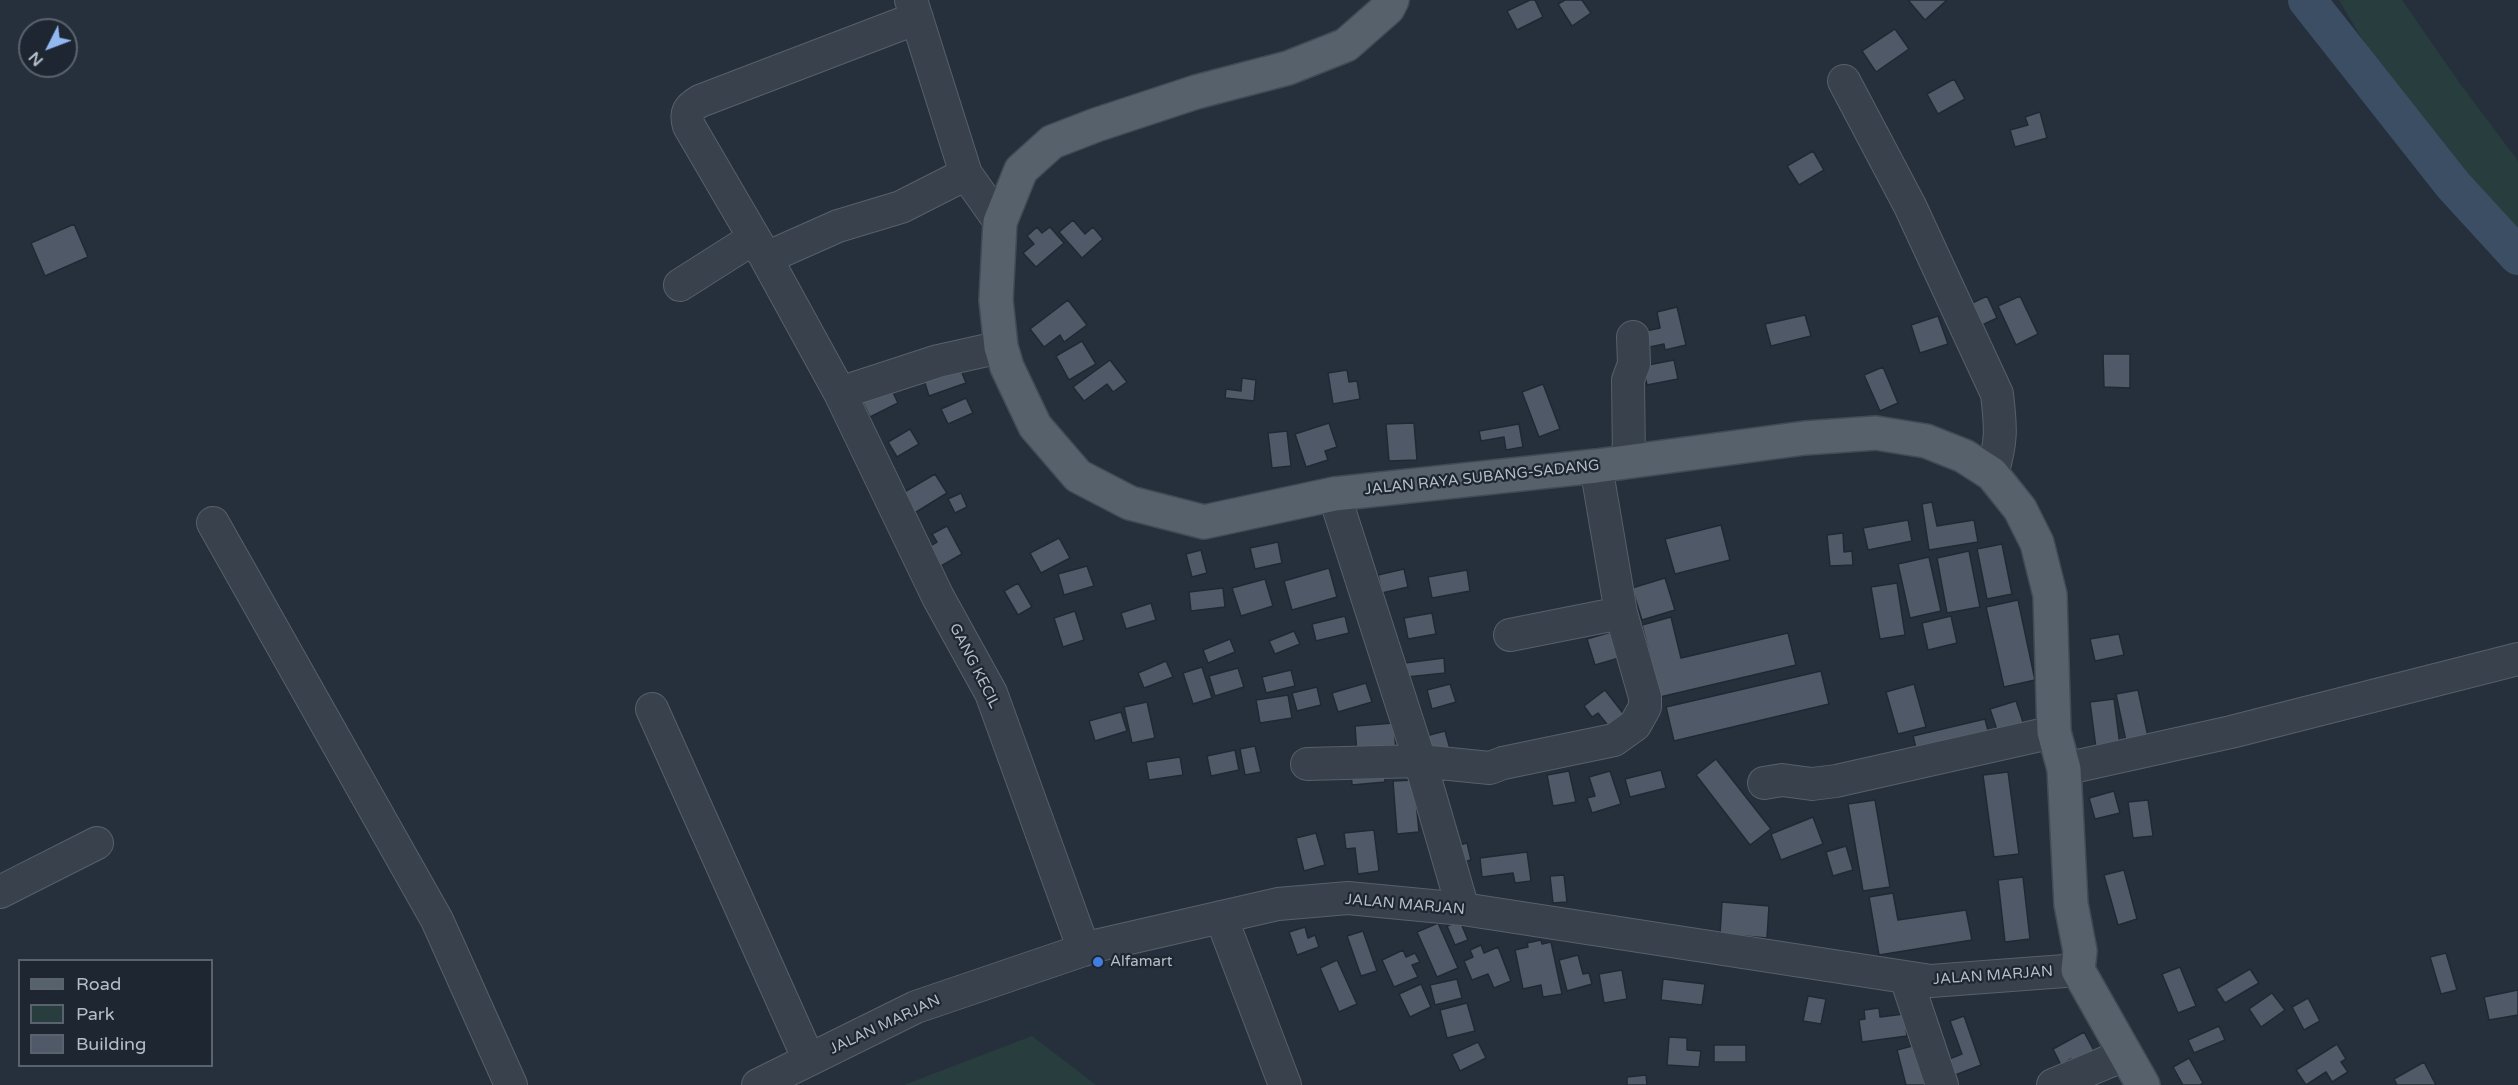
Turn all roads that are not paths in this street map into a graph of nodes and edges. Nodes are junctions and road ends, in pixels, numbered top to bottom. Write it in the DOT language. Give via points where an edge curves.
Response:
graph roads {
  1 [pos="1392,0"];
  2 [pos="914,9"];
  3 [pos="1844,81"];
  4 [pos="966,174"];
  5 [pos="1000,222"];
  6 [pos="760,248"];
  7 [pos="680,285"];
  8 [pos="1633,337"];
  9 [pos="1001,347"];
  10 [pos="840,393"];
  11 [pos="1629,460"];
  12 [pos="1596,466"];
  13 [pos="1992,474"];
  14 [pos="1334,494"];
  15 [pos="213,523"];
  16 [pos="1621,613"];
  17 [pos="1510,635"];
  18 [pos="2518,659"];
  19 [pos="652,709"];
  20 [pos="2054,732"];
  21 [pos="1420,761"];
  22 [pos="1307,764"];
  23 [pos="2064,769"];
  24 [pos="1764,783"];
  25 [pos="97,843"];
  26 [pos="0,892"];
  27 [pos="1464,909"];
  28 [pos="1221,917"];
  29 [pos="1084,950"];
  30 [pos="2078,970"];
  31 [pos="1906,978"];
  32 [pos="2124,1055"];
  33 [pos="809,1060"];
  34 [pos="511,1085"];
  35 [pos="758,1085"];
  36 [pos="1285,1085"];
  37 [pos="1942,1085"];
  38 [pos="2054,1085"];
  39 [pos="2143,1085"];
  1 -- 5 [label="main road, JALAN RAYA SUBANG-SADANG" via="1346,45 1288,68 1196,92 1052,142 1021,170"];
  2 -- 4 [label="street"];
  2 -- 6 [label="street, GANG KECIL" via="700,101 688,110 689,126"];
  3 -- 13 [label="street" via="1910,206 1997,394 2000,447"];
  4 -- 5 [label="street"];
  4 -- 6 [label="street" via="901,207"];
  5 -- 9 [label="main road, JALAN RAYA SUBANG-SADANG" via="996,300"];
  6 -- 7 [label="street"];
  6 -- 10 [label="street, GANG KECIL"];
  8 -- 11 [label="street" via="1634,363 1628,380"];
  9 -- 10 [label="street" via="938,361"];
  9 -- 14 [label="main road, JALAN RAYA SUBANG-SADANG" via="1035,426 1078,476 1130,503 1204,522"];
  10 -- 29 [label="street, GANG KECIL" via="939,597 991,693"];
  11 -- 12 [label="main road, JALAN RAYA SUBANG-SADANG"];
  11 -- 13 [label="main road, JALAN RAYA SUBANG-SADANG" via="1876,433 1926,441 1964,456"];
  12 -- 14 [label="main road, JALAN RAYA SUBANG-SADANG"];
  12 -- 16 [label="street"];
  13 -- 20 [label="main road, JALAN RAYA SUBANG-SADANG" via="2020,508 2037,543 2050,595"];
  14 -- 21 [label="street"];
  15 -- 34 [label="street" via="437,920"];
  16 -- 17 [label="street"];
  16 -- 21 [label="street" via="1645,697 1641,716 1625,734 1614,740 1490,768"];
  18 -- 23 [label="street" via="2231,732"];
  19 -- 33 [label="street"];
  20 -- 23 [label="main road, JALAN RAYA SUBANG-SADANG"];
  20 -- 24 [label="street" via="1836,781"];
  21 -- 22 [label="street"];
  21 -- 27 [label="street"];
  23 -- 30 [label="main road, JALAN RAYA SUBANG-SADANG" via="2071,904 2080,951"];
  25 -- 26 [label="street"];
  27 -- 28 [label="street, JALAN MARJAN" via="1348,898 1278,904"];
  27 -- 31 [label="street, JALAN MARJAN"];
  28 -- 29 [label="street, JALAN MARJAN"];
  28 -- 36 [label="street"];
  29 -- 33 [label="street, JALAN MARJAN" via="916,1007"];
  30 -- 31 [label="street, JALAN MARJAN" via="1931,981"];
  30 -- 32 [label="main road, JALAN RAYA SUBANG-SADANG"];
  31 -- 37 [label="street"];
  32 -- 38 [label="street"];
  32 -- 39 [label="main road, JALAN RAYA SUBANG-SADANG"];
  33 -- 35 [label="street, JALAN MARJAN"];
}
